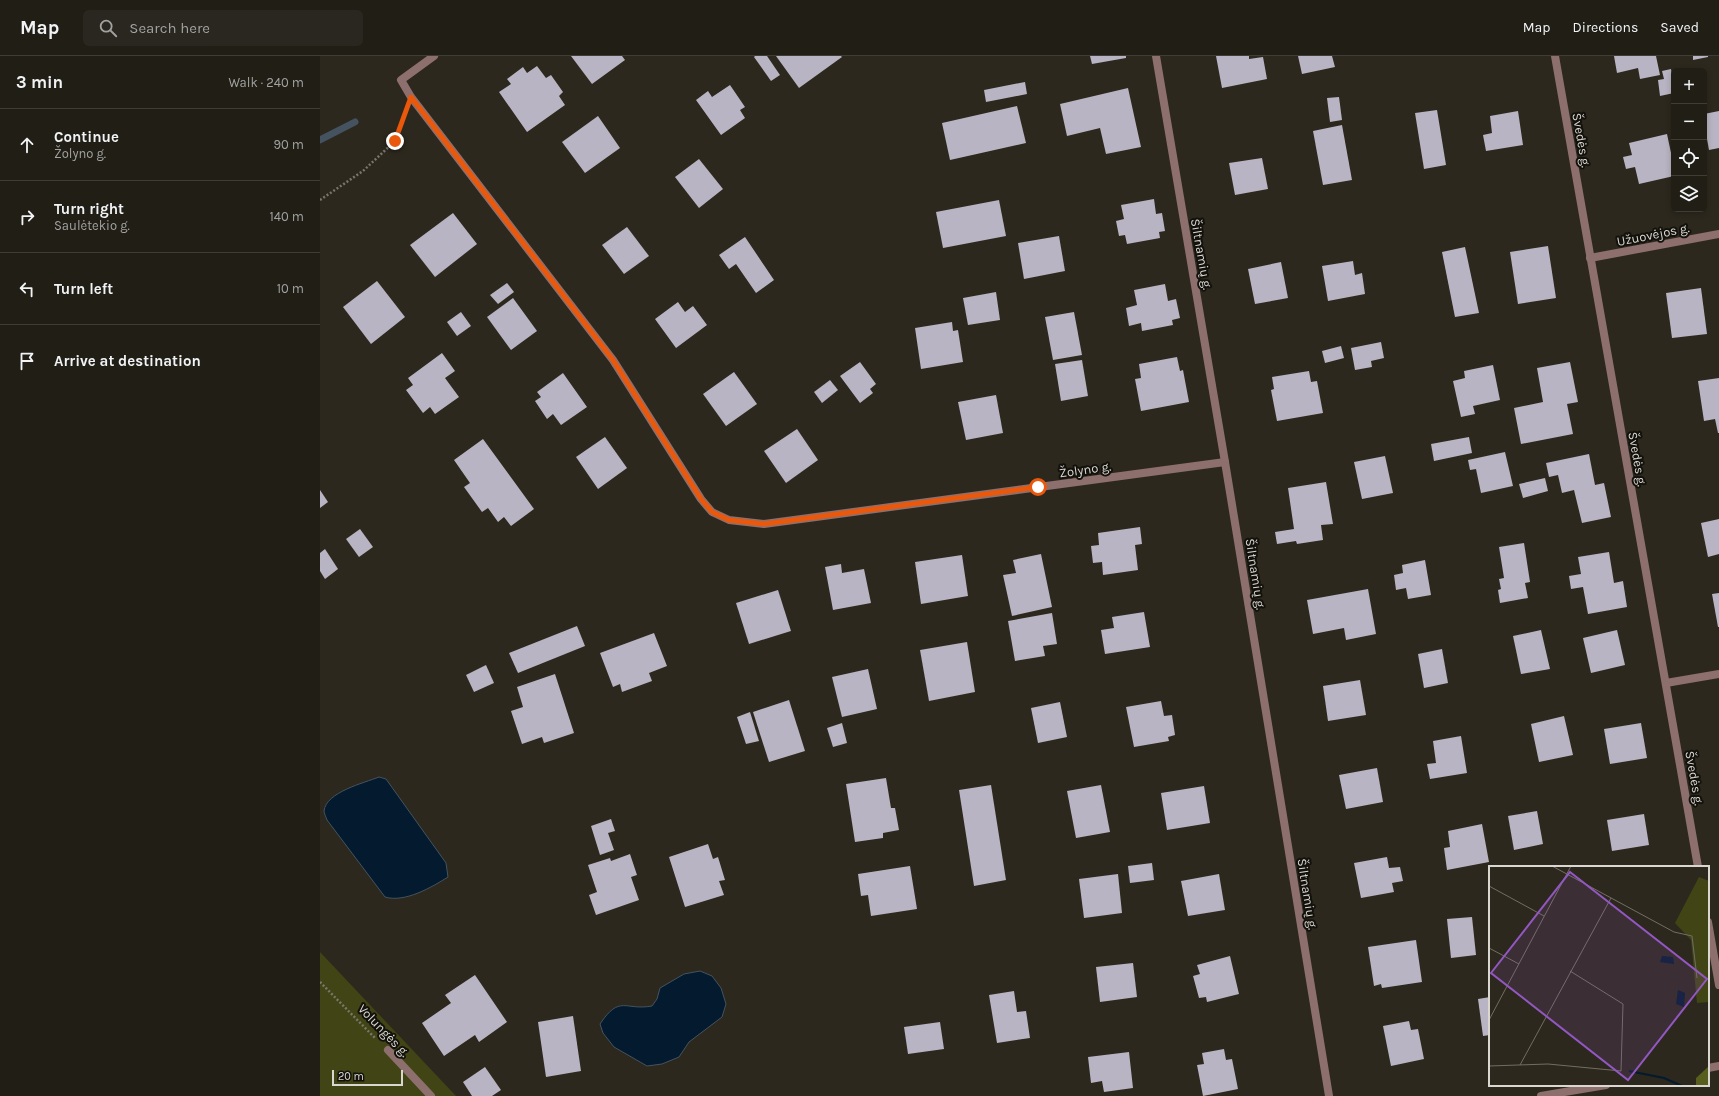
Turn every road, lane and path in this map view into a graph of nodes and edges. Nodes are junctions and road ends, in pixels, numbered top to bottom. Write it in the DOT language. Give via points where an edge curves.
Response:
graph roads {
  1 [pos="434,56"];
  2 [pos="1156,56"];
  3 [pos="1555,56"];
  4 [pos="411,97"];
  5 [pos="320,200"];
  6 [pos="1719,234"];
  7 [pos="1590,258"];
  8 [pos="1225,462"];
  9 [pos="1719,674"];
  10 [pos="1666,683"];
  11 [pos="1698,866"];
  12 [pos="1709,928"];
  13 [pos="320,982"];
  14 [pos="1719,984"];
  15 [pos="388,1050"];
  16 [pos="1719,1066"];
  17 [pos="1709,1068"];
  18 [pos="1600,1086"];
  19 [pos="431,1096"];
  20 [pos="1329,1096"];
  21 [pos="1541,1096"];
  1 -- 4 [label="street" via="401,80"];
  2 -- 8 [label="street, Šiltnamių g."];
  3 -- 7 [label="street, Švedės g."];
  4 -- 5 [label="path" via="395,141 363,171"];
  4 -- 8 [label="street, Žolyno g." via="613,360 701,499 712,512 729,520 764,524"];
  6 -- 7 [label="street, Užuovėjos g."];
  7 -- 10 [label="street, Švedės g."];
  8 -- 20 [label="street, Šiltnamių g."];
  9 -- 10 [label="street"];
  10 -- 11 [label="street, Švedės g."];
  12 -- 14 [label="street"];
  13 -- 15 [label="path, Volungės g."];
  15 -- 19 [label="street, Volungės g."];
  16 -- 17 [label="street"];
  18 -- 21 [label="street"];
}
